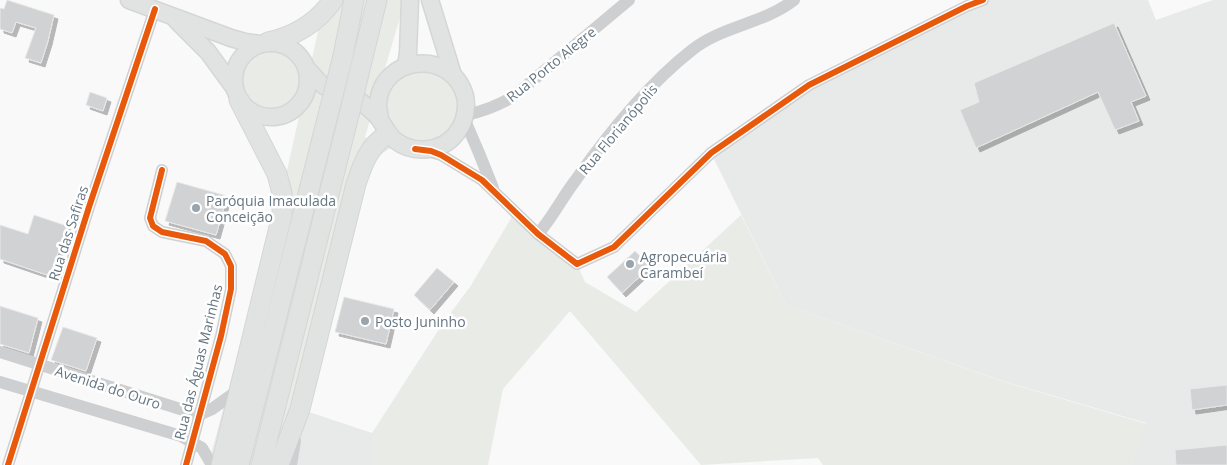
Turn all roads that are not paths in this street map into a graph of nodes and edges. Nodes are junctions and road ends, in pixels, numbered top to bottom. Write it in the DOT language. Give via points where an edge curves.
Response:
graph roads {
  1 [pos="128,0"];
  2 [pos="333,0"];
  3 [pos="354,0"];
  4 [pos="377,0"];
  5 [pos="410,0"];
  6 [pos="430,0"];
  7 [pos="629,0"];
  8 [pos="794,0"];
  9 [pos="983,0"];
  10 [pos="155,9"];
  11 [pos="174,18"];
  12 [pos="264,43"];
  13 [pos="406,66"];
  14 [pos="307,69"];
  15 [pos="453,75"];
  16 [pos="388,78"];
  17 [pos="324,87"];
  18 [pos="237,94"];
  19 [pos="352,95"];
  20 [pos="295,108"];
  21 [pos="465,117"];
  22 [pos="384,127"];
  23 [pos="415,150"];
  24 [pos="162,170"];
  25 [pos="494,190"];
  26 [pos="538,234"];
  27 [pos="0,352"];
  28 [pos="40,365"];
  29 [pos="0,382"];
  30 [pos="240,390"];
  31 [pos="31,392"];
  32 [pos="300,409"];
  33 [pos="199,415"];
  34 [pos="192,441"];
  35 [pos="8,465"];
  36 [pos="186,465"];
  37 [pos="212,465"];
  38 [pos="221,465"];
  39 [pos="239,465"];
  40 [pos="261,465"];
  41 [pos="279,465"];
  42 [pos="291,465"];
  1 -- 10 [label="main road"];
  2 -- 12 [label="highway" via="314,22 302,30"];
  3 -- 39 [label="highway, bridge" via="343,56"];
  4 -- 40 [label="highway, bridge"];
  5 -- 13 [label="main road"];
  6 -- 15 [label="main road"];
  7 -- 21 [label="street, Rua Porto Alegre" via="514,96 501,105"];
  8 -- 26 [label="street, Rua Florianópolis" via="765,18 716,35 692,49 629,112"];
  9 -- 26 [label="street" via="809,85 711,152 614,247 577,264"];
  10 -- 11 [label="main road"];
  10 -- 28 [label="street, Rua das Safiras"];
  11 -- 12 [label="main road" via="245,42"];
  11 -- 18 [label="main road" via="208,52"];
  12 -- 14 [label="main road" via="293,49"];
  12 -- 18 [label="main road" via="247,52 237,65 234,80"];
  13 -- 15 [label="main road" via="430,63"];
  13 -- 16 [label="main road"];
  14 -- 17 [label="main road"];
  14 -- 20 [label="main road" via="309,79 305,95"];
  15 -- 21 [label="main road" via="465,98"];
  16 -- 19 [label="main road" via="369,90"];
  16 -- 22 [label="main road" via="378,106"];
  17 -- 19 [label="main road"];
  17 -- 20 [label="main road"];
  18 -- 20 [label="main road" via="248,109 266,117 280,116"];
  18 -- 30 [label="highway" via="268,154 282,193 282,215"];
  19 -- 22 [label="main road"];
  21 -- 23 [label="main road" via="454,136 443,145 430,150"];
  21 -- 25 [label="street"];
  22 -- 23 [label="main road" via="405,147"];
  22 -- 32 [label="highway" via="364,160 356,184"];
  23 -- 25 [label="street" via="441,155"];
  24 -- 33 [label="street, Rua das Águas Marinhas" via="150,218 153,226 162,232 206,242 225,254 231,266 231,289 221,336"];
  25 -- 26 [label="street"];
  27 -- 28 [label="street, Avenida do Ouro"];
  28 -- 31 [label="street, Rua das Safiras"];
  28 -- 33 [label="street, Avenida do Ouro"];
  29 -- 31 [label="street, Avenida do Ouro"];
  30 -- 33 [label="street"];
  30 -- 38 [label="highway"];
  31 -- 34 [label="street, Avenida do Ouro"];
  31 -- 35 [label="street, Rua das Safiras"];
  32 -- 41 [label="highway"];
  32 -- 42 [label="street"];
  33 -- 34 [label="street, Rua das Águas Marinhas"];
  34 -- 36 [label="street, Rua das Águas Marinhas"];
  34 -- 37 [label="street, Avenida do Ouro" via="202,448"];
}
